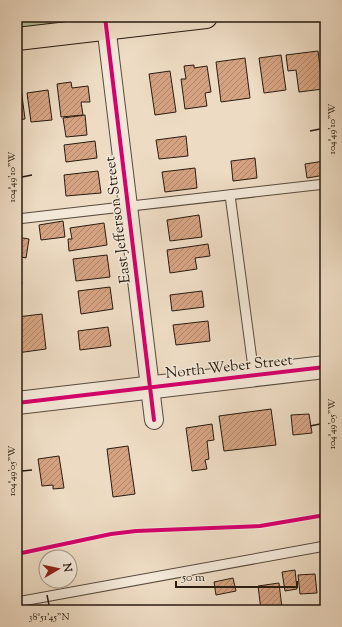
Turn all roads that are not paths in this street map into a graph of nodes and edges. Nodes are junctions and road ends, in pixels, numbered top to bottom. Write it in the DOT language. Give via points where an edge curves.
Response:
graph roads {
  1 [pos="206,17"];
  2 [pos="105,23"];
  3 [pos="17,39"];
  4 [pos="325,184"];
  5 [pos="230,195"];
  6 [pos="128,207"];
  7 [pos="17,219"];
  8 [pos="325,367"];
  9 [pos="254,375"];
  10 [pos="150,387"];
  11 [pos="17,403"];
  12 [pos="154,420"];
  13 [pos="325,546"];
  14 [pos="17,602"];
  1 -- 2 [label="main road"];
  2 -- 3 [label="main road"];
  2 -- 6 [label="street, East Jefferson Street"];
  4 -- 5 [label="lane"];
  5 -- 6 [label="lane"];
  5 -- 9 [label="lane"];
  6 -- 7 [label="lane"];
  6 -- 10 [label="street, East Jefferson Street"];
  8 -- 9 [label="street, North Weber Street"];
  9 -- 10 [label="street, North Weber Street"];
  10 -- 11 [label="street, North Weber Street"];
  10 -- 12 [label="street, East Jefferson Street"];
  13 -- 14 [label="lane"];
}
